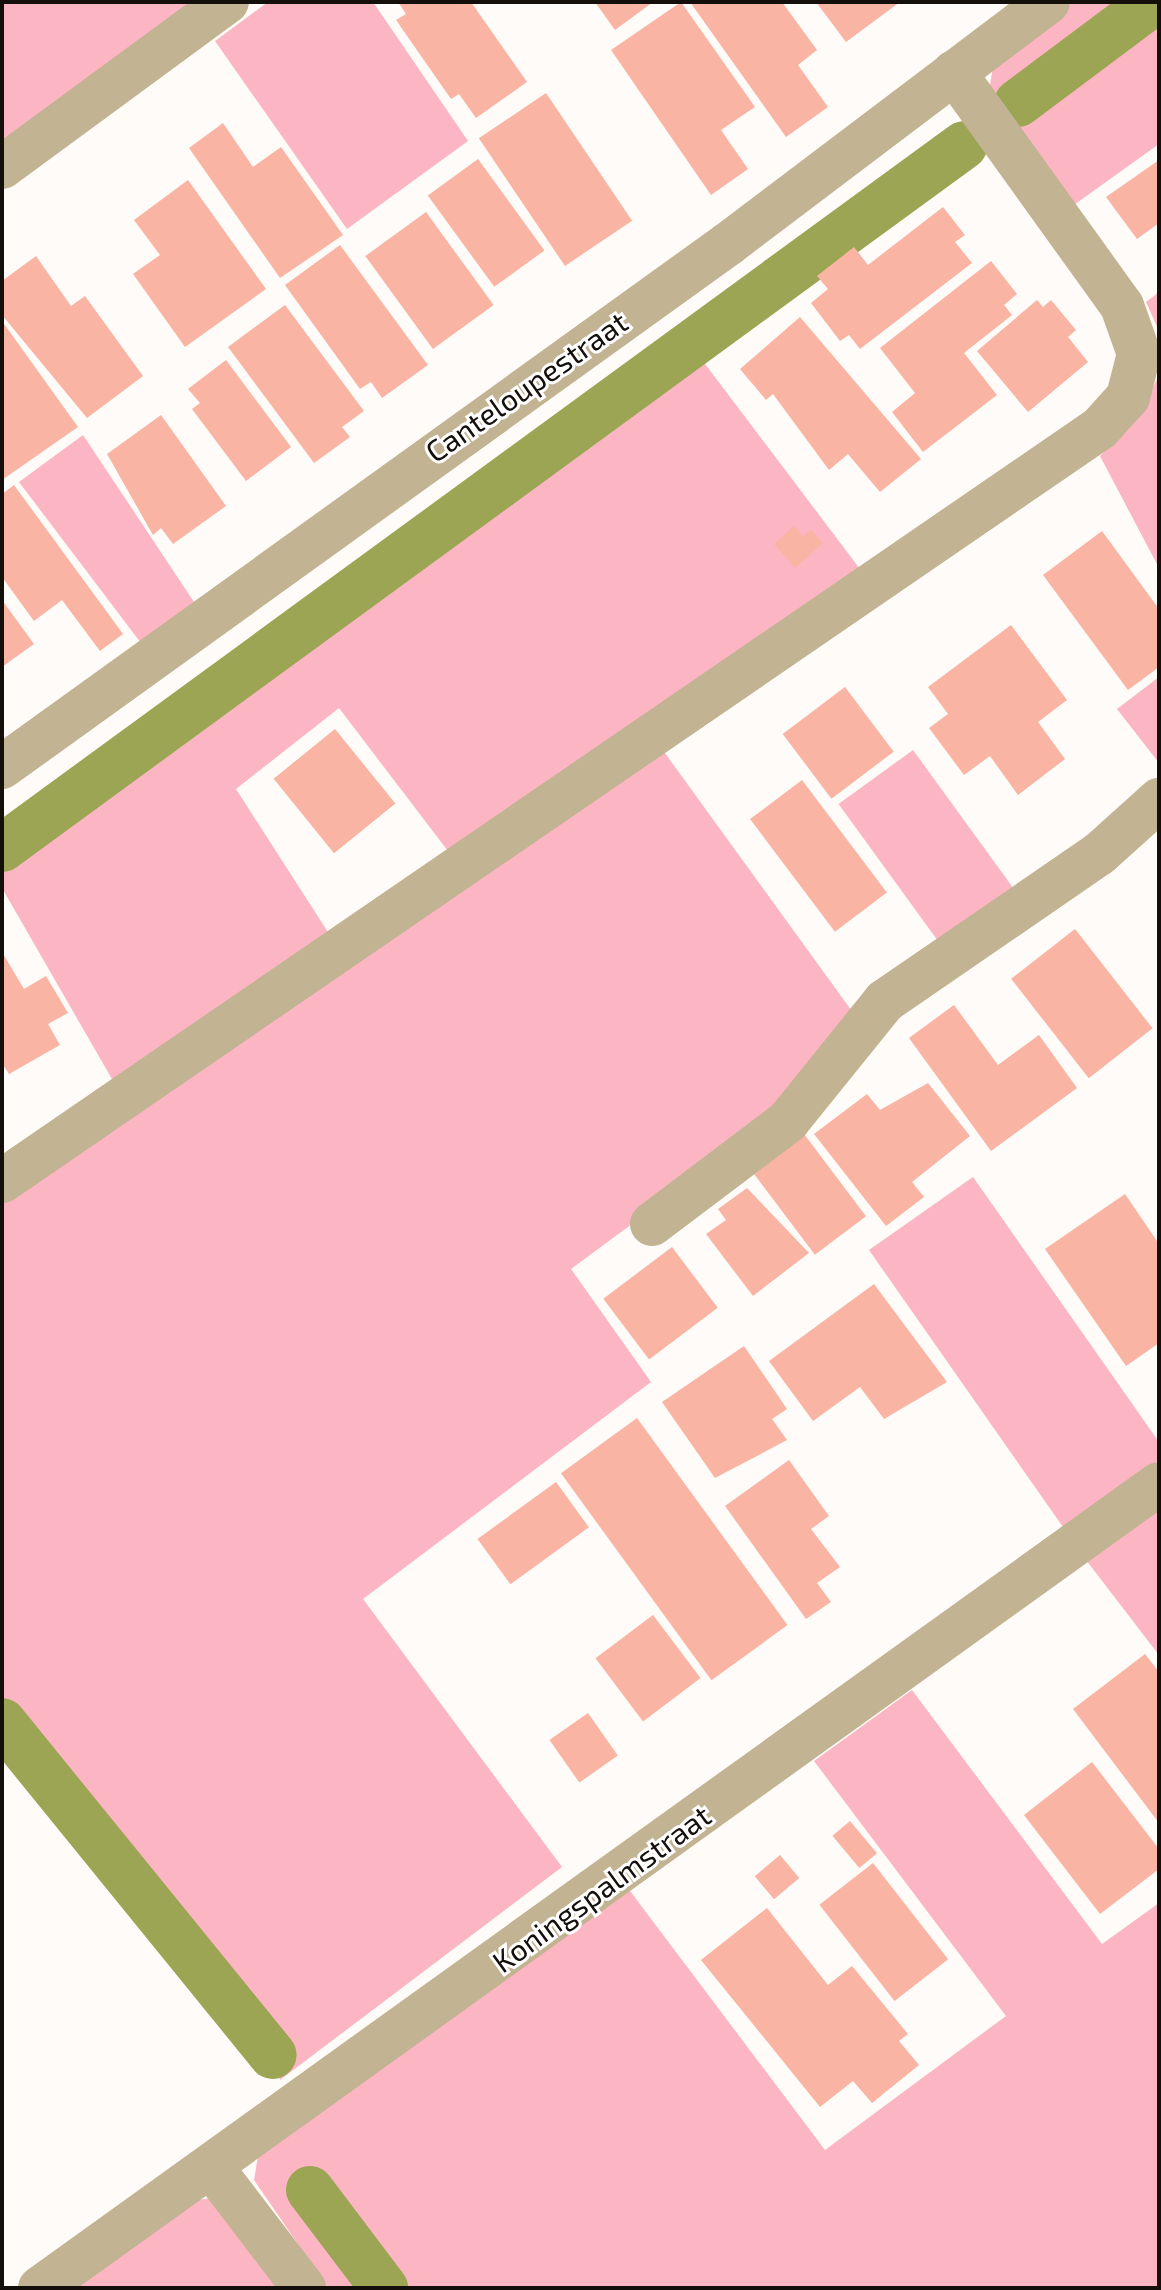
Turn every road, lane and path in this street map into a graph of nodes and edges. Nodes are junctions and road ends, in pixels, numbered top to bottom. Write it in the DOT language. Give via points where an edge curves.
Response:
graph roads {
  1 [pos="227,2"];
  2 [pos="1048,2"];
  3 [pos="954,72"];
  4 [pos="2,167"];
  5 [pos="1149,368"];
  6 [pos="2,767"];
  7 [pos="1159,800"];
  8 [pos="2,1181"];
  9 [pos="652,1224"];
  10 [pos="1159,1484"];
  11 [pos="213,2169"];
  12 [pos="40,2288"];
  13 [pos="304,2288"];
  1 -- 4 [label="street"];
  2 -- 3 [label="street, Canteloupestraat"];
  3 -- 5 [label="street" via="1122,306"];
  3 -- 6 [label="street, Canteloupestraat" via="728,244"];
  5 -- 8 [label="street" via="1100,428"];
  7 -- 9 [label="street" via="1099,854 885,1001 788,1121"];
  10 -- 11 [label="street, Koningspalmstraat"];
  11 -- 12 [label="street, Koningspalmstraat"];
  11 -- 13 [label="street"];
}
